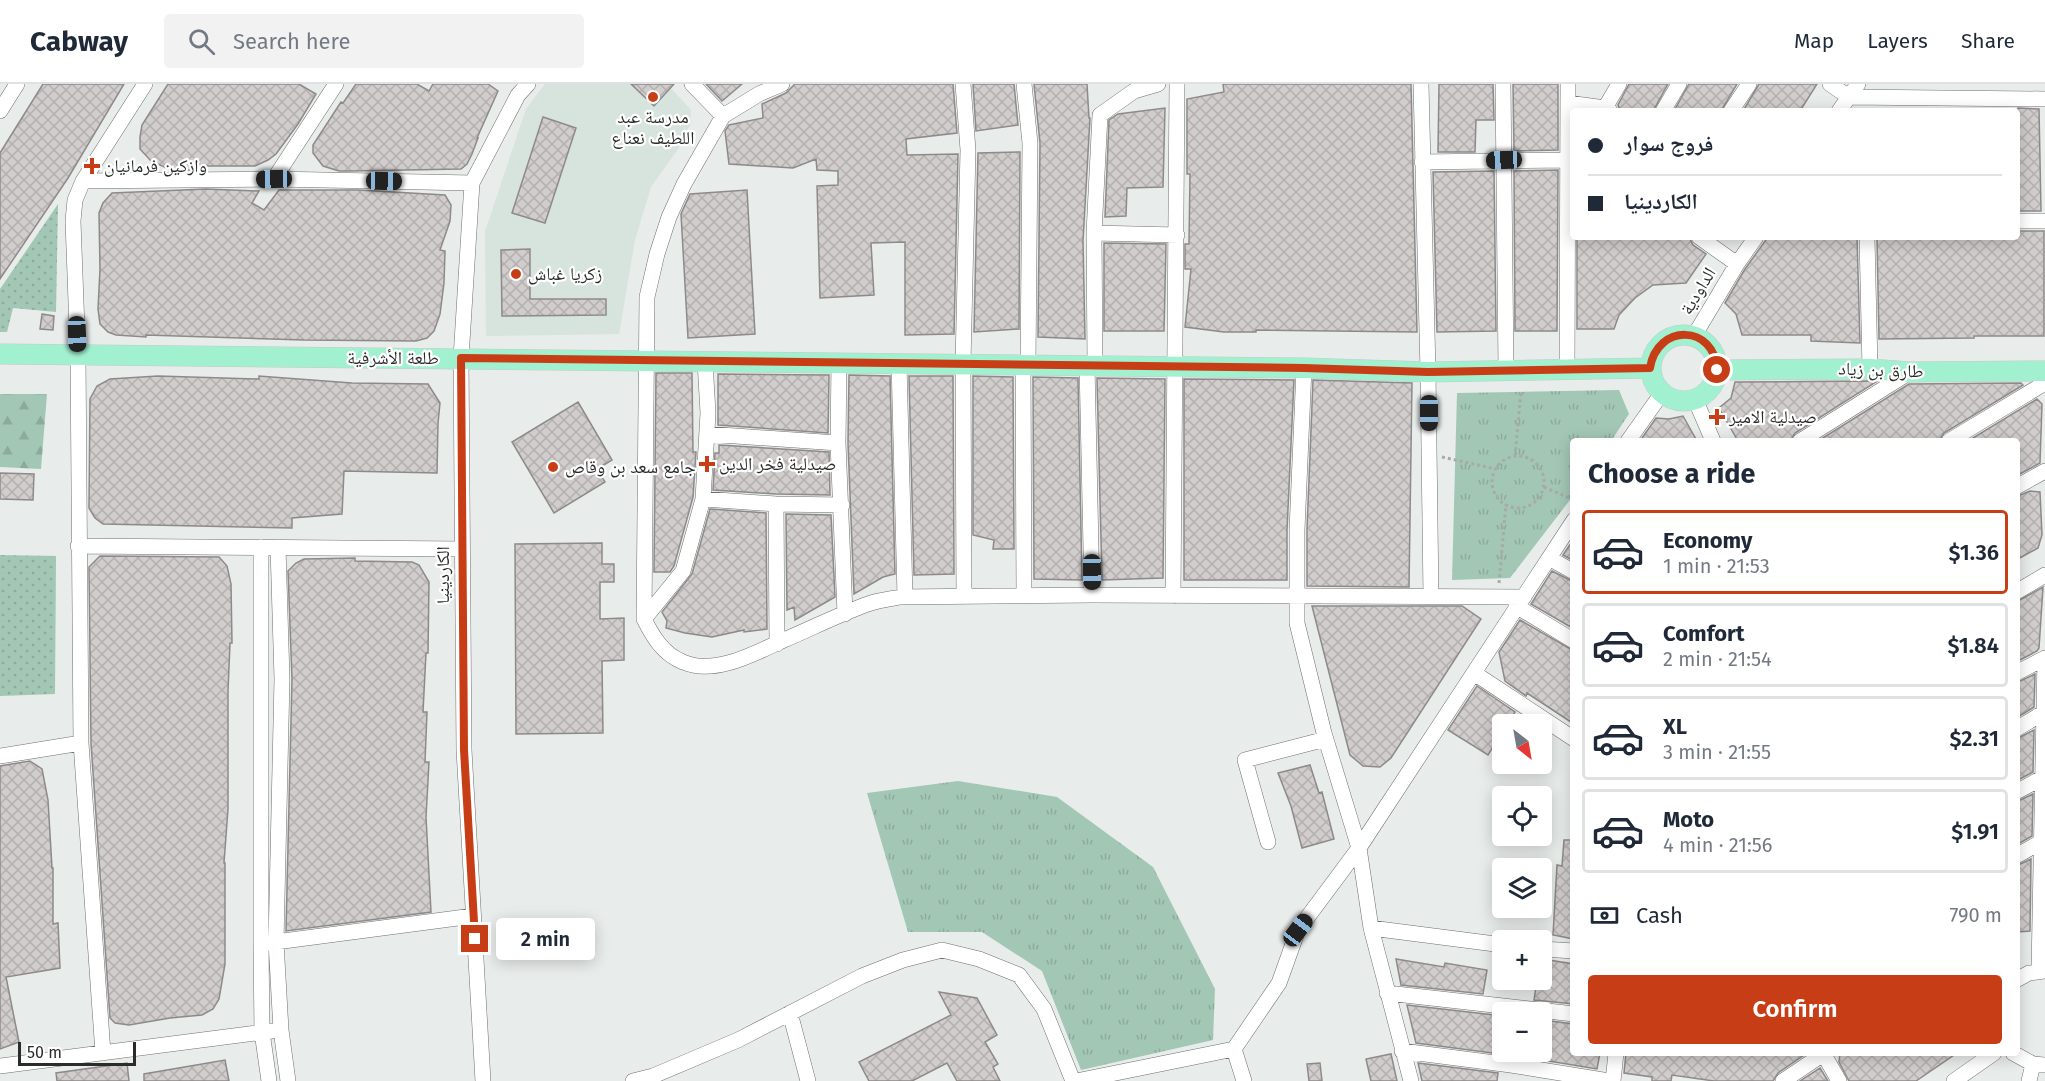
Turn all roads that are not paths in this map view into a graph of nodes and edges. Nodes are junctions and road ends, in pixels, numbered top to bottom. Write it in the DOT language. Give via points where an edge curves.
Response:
graph roads {
  1 [pos="17,84"];
  2 [pos="145,84"];
  3 [pos="336,84"];
  4 [pos="528,84"];
  5 [pos="692,84"];
  6 [pos="782,84"];
  7 [pos="963,84"];
  8 [pos="1024,84"];
  9 [pos="1158,84"];
  10 [pos="1177,84"];
  11 [pos="1421,84"];
  12 [pos="1503,84"];
  13 [pos="1568,84"];
  14 [pos="1619,84"];
  15 [pos="1679,84"];
  16 [pos="1749,84"];
  17 [pos="1830,84"];
  18 [pos="1853,90"];
  19 [pos="2045,99"];
  20 [pos="1568,103"];
  21 [pos="1597,108"];
  22 [pos="1609,108"];
  23 [pos="1665,108"];
  24 [pos="1733,108"];
  25 [pos="1841,108"];
  26 [pos="0,111"];
  27 [pos="723,116"];
  28 [pos="1570,142"];
  29 [pos="1504,160"];
  30 [pos="1570,161"];
  31 [pos="1422,162"];
  32 [pos="274,179"];
  33 [pos="83,181"];
  34 [pos="472,183"];
  35 [pos="1570,214"];
  36 [pos="2020,221"];
  37 [pos="2045,221"];
  38 [pos="1094,233"];
  39 [pos="1177,235"];
  40 [pos="1703,240"];
  41 [pos="1754,240"];
  42 [pos="1867,240"];
  43 [pos="1737,264"];
  44 [pos="1694,336"];
  45 [pos="0,354"];
  46 [pos="78,356"];
  47 [pos="461,358"];
  48 [pos="647,361"];
  49 [pos="705,361"];
  50 [pos="839,362"];
  51 [pos="899,363"];
  52 [pos="963,364"];
  53 [pos="1025,364"];
  54 [pos="1091,365"];
  55 [pos="1176,366"];
  56 [pos="1304,368"];
  57 [pos="1650,368"];
  58 [pos="1870,369"];
  59 [pos="1506,370"];
  60 [pos="1717,370"];
  61 [pos="1567,371"];
  62 [pos="2045,371"];
  63 [pos="1428,372"];
  64 [pos="1910,372"];
  65 [pos="2045,383"];
  66 [pos="1662,393"];
  67 [pos="1695,399"];
  68 [pos="707,434"];
  69 [pos="1630,438"];
  70 [pos="1712,438"];
  71 [pos="1805,438"];
  72 [pos="1954,438"];
  73 [pos="838,443"];
  74 [pos="2045,471"];
  75 [pos="2020,485"];
  76 [pos="703,499"];
  77 [pos="776,504"];
  78 [pos="842,505"];
  79 [pos="1570,526"];
  80 [pos="78,546"];
  81 [pos="261,547"];
  82 [pos="278,547"];
  83 [pos="462,549"];
  84 [pos="1549,558"];
  85 [pos="1570,570"];
  86 [pos="2045,575"];
  87 [pos="2020,590"];
  88 [pos="1092,595"];
  89 [pos="964,596"];
  90 [pos="1024,596"];
  91 [pos="1173,596"];
  92 [pos="905,597"];
  93 [pos="1297,597"];
  94 [pos="1431,597"];
  95 [pos="1520,601"];
  96 [pos="846,614"];
  97 [pos="644,619"];
  98 [pos="1570,638"];
  99 [pos="777,644"];
  100 [pos="2045,658"];
  101 [pos="2020,671"];
  102 [pos="1474,673"];
  103 [pos="2044,714"];
  104 [pos="2020,727"];
  105 [pos="1570,736"];
  106 [pos="1326,739"];
  107 [pos="81,743"];
  108 [pos="0,756"];
  109 [pos="2043,779"];
  110 [pos="2020,790"];
  111 [pos="1268,842"];
  112 [pos="2043,843"];
  113 [pos="1359,848"];
  114 [pos="2020,854"];
  115 [pos="473,916"];
  116 [pos="1371,928"];
  117 [pos="268,943"];
  118 [pos="1492,944"];
  119 [pos="1552,950"];
  120 [pos="1570,951"];
  121 [pos="2042,970"];
  122 [pos="2020,976"];
  123 [pos="1387,993"];
  124 [pos="790,1013"];
  125 [pos="1570,1014"];
  126 [pos="281,1030"];
  127 [pos="262,1032"];
  128 [pos="1234,1049"];
  129 [pos="1402,1051"];
  130 [pos="103,1053"];
  131 [pos="1615,1056"];
  132 [pos="1819,1056"];
  133 [pos="1825,1056"];
  134 [pos="1990,1056"];
  135 [pos="2020,1056"];
  136 [pos="2039,1064"];
  137 [pos="0,1067"];
  138 [pos="4,1081"];
  139 [pos="269,1081"];
  140 [pos="288,1081"];
  141 [pos="483,1081"];
  142 [pos="633,1081"];
  143 [pos="808,1081"];
  144 [pos="1075,1081"];
  145 [pos="1244,1081"];
  146 [pos="1411,1081"];
  147 [pos="1611,1081"];
  148 [pos="1784,1081"];
  149 [pos="1839,1081"];
  150 [pos="1954,1081"];
  151 [pos="2029,1081"];
  1 -- 26 [label="street"];
  2 -- 33 [label="street"];
  3 -- 32 [label="street"];
  4 -- 34 [label="street, الكاردينيا" via="518,95"];
  5 -- 27 [label="street"];
  6 -- 27 [label="street"];
  7 -- 52 [label="street" via="968,150"];
  8 -- 53 [label="street" via="1030,142"];
  9 -- 38 [label="street" via="1134,91 1100,115"];
  10 -- 39 [label="street"];
  11 -- 31 [label="street"];
  12 -- 29 [label="street"];
  13 -- 20 [label="street"];
  14 -- 22 [label="street"];
  15 -- 23 [label="street"];
  16 -- 24 [label="street"];
  17 -- 18 [label="street"];
  18 -- 19 [label="street"];
  18 -- 25 [label="street"];
  20 -- 21 [label="street"];
  20 -- 28 [label="street"];
  27 -- 48 [label="street" via="684,184 657,254 647,297"];
  29 -- 30 [label="street"];
  29 -- 31 [label="street"];
  29 -- 59 [label="street"];
  31 -- 63 [label="street"];
  32 -- 33 [label="street"];
  32 -- 34 [label="street"];
  33 -- 46 [label="street" via="75,200 73,221"];
  34 -- 47 [label="street, الكاردينيا"];
  35 -- 61 [label="street"];
  36 -- 37 [label="street"];
  38 -- 39 [label="street"];
  38 -- 54 [label="street"];
  39 -- 55 [label="street"];
  40 -- 43 [label="street"];
  41 -- 43 [label="street, الداودية"];
  42 -- 58 [label="street"];
  43 -- 44 [label="street, الداودية"];
  44 -- 57 [label="main road" via="1684,334 1664,341"];
  44 -- 60 [label="main road" via="1709,345"];
  45 -- 46 [label="main road, طلعة الأشرفية"];
  46 -- 47 [label="main road, طلعة الأشرفية"];
  46 -- 80 [label="street"];
  47 -- 48 [label="main road, طلعة الأشرفية"];
  47 -- 83 [label="street, الكاردينيا"];
  48 -- 49 [label="main road, طلعة الأشرفية"];
  48 -- 97 [label="street"];
  49 -- 50 [label="main road, طلعة الأشرفية"];
  49 -- 68 [label="street"];
  50 -- 51 [label="main road, طلعة الأشرفية"];
  50 -- 73 [label="street"];
  51 -- 52 [label="main road, طلعة الأشرفية"];
  51 -- 92 [label="street"];
  52 -- 53 [label="main road, طلعة الأشرفية"];
  52 -- 89 [label="street"];
  53 -- 54 [label="main road, طلعة الأشرفية"];
  53 -- 90 [label="street"];
  54 -- 55 [label="main road, طلعة الأشرفية"];
  54 -- 88 [label="street"];
  55 -- 56 [label="main road, طلعة الأشرفية"];
  55 -- 91 [label="street"];
  56 -- 63 [label="main road, طلعة الأشرفية"];
  56 -- 93 [label="street"];
  57 -- 61 [label="main road, طلعة الأشرفية"];
  57 -- 66 [label="main road"];
  58 -- 60 [label="main road, طارق بن زياد"];
  58 -- 64 [label="main road, طارق بن زياد"];
  59 -- 61 [label="main road, طلعة الأشرفية"];
  59 -- 63 [label="main road, طلعة الأشرفية"];
  60 -- 67 [label="main road" via="1710,388"];
  62 -- 64 [label="main road, طارق بن زياد"];
  63 -- 94 [label="street"];
  64 -- 71 [label="street"];
  65 -- 72 [label="street"];
  66 -- 67 [label="main road" via="1677,400"];
  66 -- 69 [label="street"];
  67 -- 70 [label="street"];
  68 -- 73 [label="street"];
  68 -- 76 [label="street"];
  73 -- 78 [label="street"];
  74 -- 75 [label="street"];
  76 -- 77 [label="street"];
  76 -- 97 [label="street" via="682,571"];
  77 -- 78 [label="street"];
  77 -- 99 [label="street"];
  78 -- 96 [label="street"];
  79 -- 84 [label="street"];
  80 -- 81 [label="street"];
  80 -- 107 [label="street"];
  81 -- 82 [label="street"];
  81 -- 117 [label="street"];
  82 -- 83 [label="street"];
  82 -- 117 [label="street" via="282,679"];
  83 -- 115 [label="street, الكاردينيا" via="464,750"];
  84 -- 85 [label="street"];
  84 -- 95 [label="street"];
  86 -- 87 [label="street"];
  88 -- 90 [label="street"];
  88 -- 91 [label="street"];
  89 -- 90 [label="street"];
  89 -- 92 [label="street"];
  91 -- 93 [label="street"];
  92 -- 96 [label="street" via="871,603"];
  93 -- 94 [label="street"];
  93 -- 106 [label="street" via="1298,623"];
  94 -- 95 [label="street" via="1499,597"];
  95 -- 98 [label="street"];
  95 -- 102 [label="street"];
  96 -- 99 [label="street"];
  97 -- 99 [label="street" via="653,638 668,654 684,663 705,666 729,662"];
  100 -- 101 [label="street"];
  100 -- 103 [label="street"];
  102 -- 105 [label="street"];
  102 -- 113 [label="street"];
  103 -- 104 [label="street"];
  103 -- 109 [label="street"];
  106 -- 111 [label="street" via="1245,760"];
  106 -- 113 [label="street"];
  107 -- 108 [label="street"];
  107 -- 130 [label="street"];
  109 -- 110 [label="street"];
  109 -- 112 [label="street"];
  112 -- 114 [label="street"];
  112 -- 121 [label="street"];
  113 -- 116 [label="street"];
  113 -- 128 [label="street" via="1298,930 1279,983"];
  115 -- 117 [label="street"];
  115 -- 141 [label="street, الكاردينيا"];
  116 -- 118 [label="street"];
  116 -- 123 [label="street"];
  117 -- 126 [label="street"];
  117 -- 127 [label="street"];
  119 -- 120 [label="street"];
  121 -- 122 [label="street"];
  123 -- 125 [label="street"];
  123 -- 129 [label="street"];
  124 -- 142 [label="street" via="738,1040"];
  124 -- 143 [label="street"];
  124 -- 144 [label="street" via="862,976 942,950 1019,975 1044,1009"];
  126 -- 127 [label="street"];
  126 -- 140 [label="street"];
  127 -- 130 [label="street"];
  127 -- 139 [label="street"];
  128 -- 144 [label="street"];
  128 -- 145 [label="street"];
  129 -- 146 [label="street"];
  129 -- 147 [label="street"];
  130 -- 137 [label="street"];
  131 -- 147 [label="street"];
  132 -- 148 [label="street"];
  133 -- 149 [label="street"];
  134 -- 150 [label="street"];
  135 -- 136 [label="street"];
  136 -- 151 [label="street"];
  137 -- 138 [label="street"];
}
